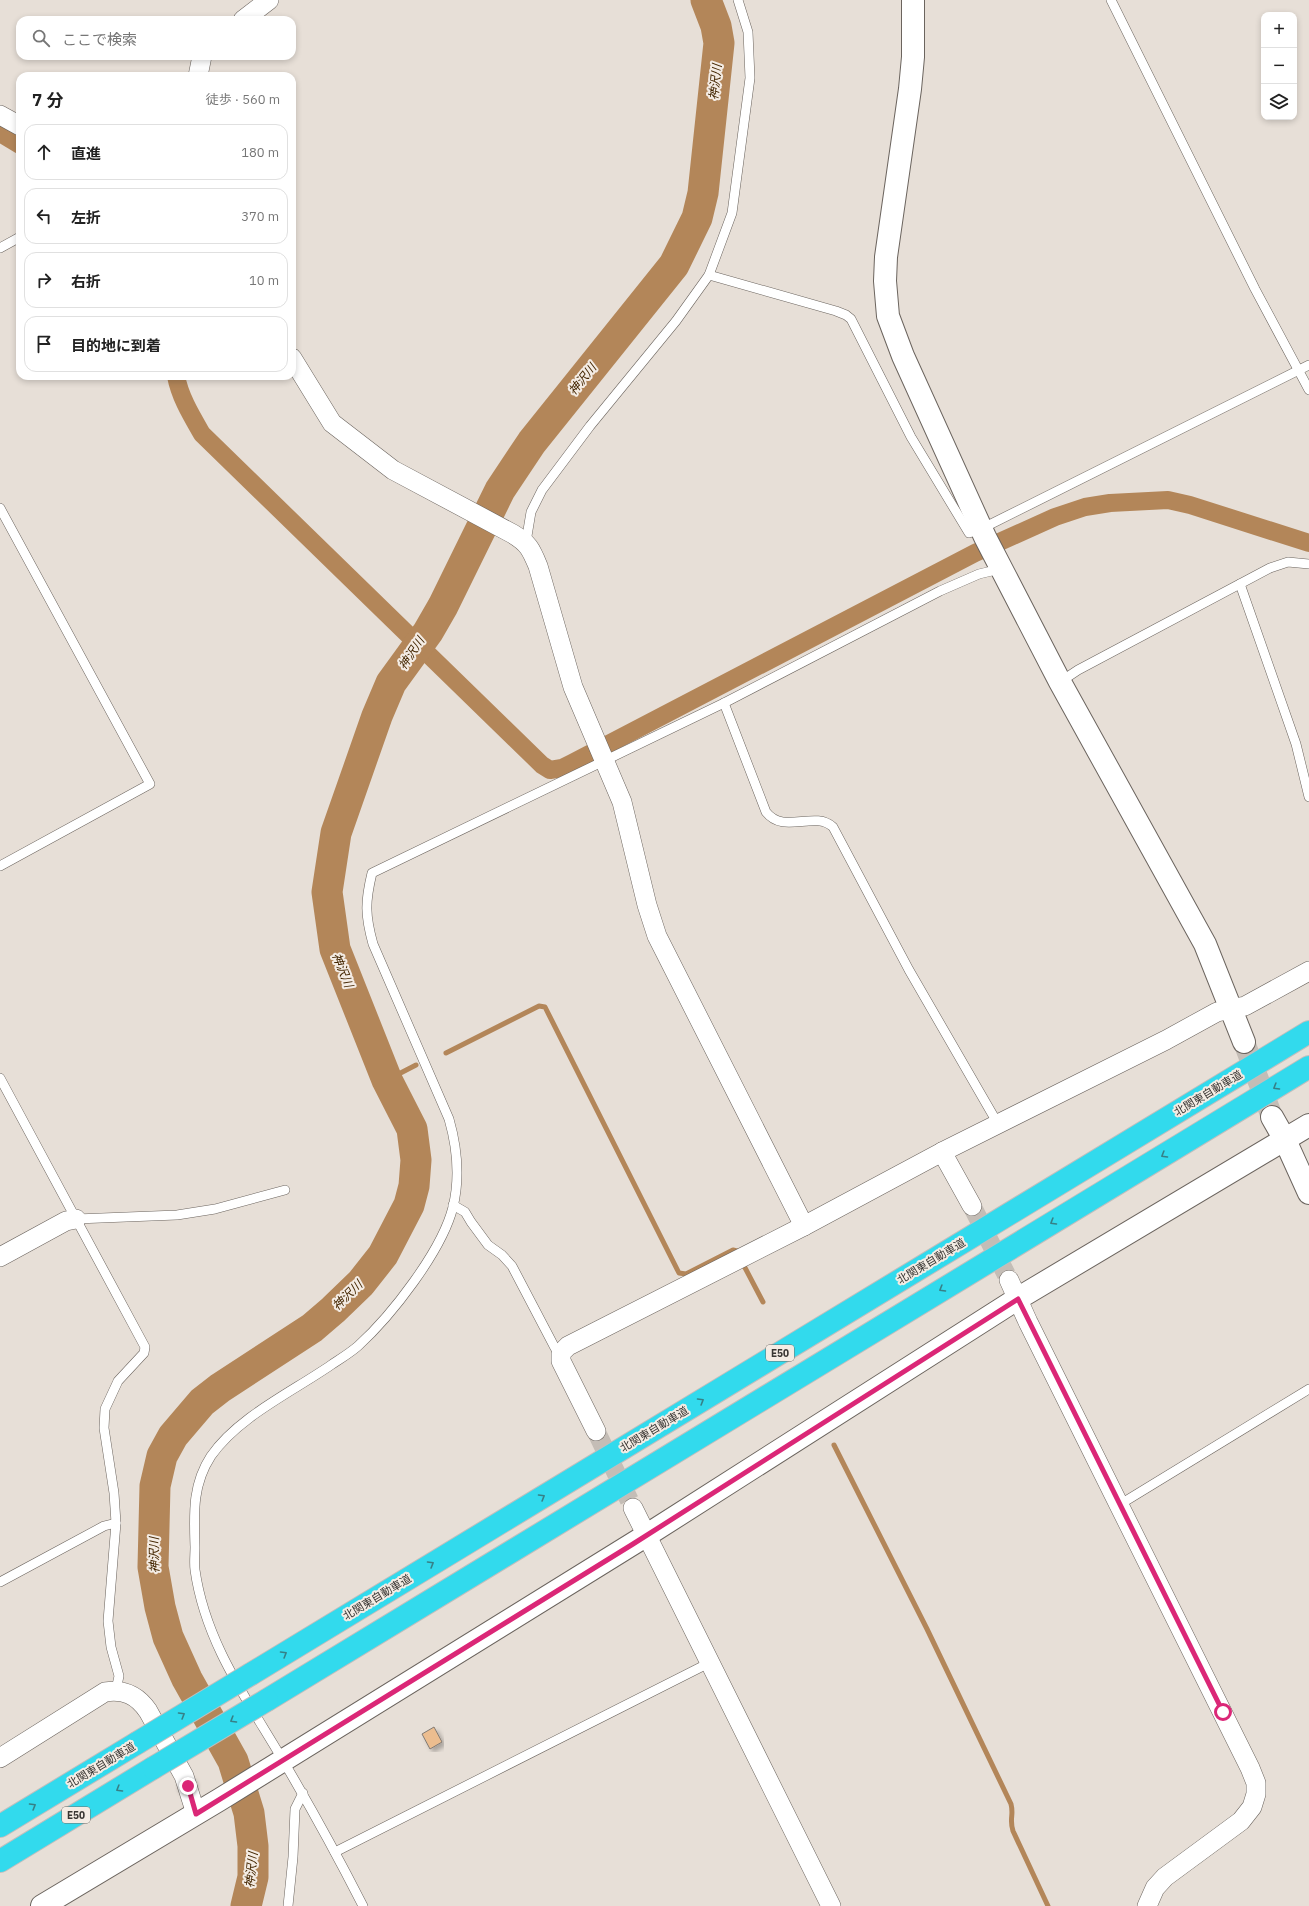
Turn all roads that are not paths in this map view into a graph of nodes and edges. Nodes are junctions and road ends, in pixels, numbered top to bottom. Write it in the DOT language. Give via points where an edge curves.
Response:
graph roads {
  1 [pos="269,0"];
  2 [pos="738,0"];
  3 [pos="913,0"];
  4 [pos="1111,0"];
  5 [pos="249,16"];
  6 [pos="201,60"];
  7 [pos="199,72"];
  8 [pos="0,115"];
  9 [pos="16,124"];
  10 [pos="16,239"];
  11 [pos="0,248"];
  12 [pos="709,275"];
  13 [pos="296,364"];
  14 [pos="1309,365"];
  15 [pos="1300,370"];
  16 [pos="1309,390"];
  17 [pos="0,508"];
  18 [pos="983,533"];
  19 [pos="519,538"];
  20 [pos="998,564"];
  21 [pos="1309,564"];
  22 [pos="1240,584"];
  23 [pos="1060,682"];
  24 [pos="724,703"];
  25 [pos="600,752"];
  26 [pos="1309,796"];
  27 [pos="0,866"];
  28 [pos="1309,971"];
  29 [pos="1231,1009"];
  30 [pos="1309,1032"];
  31 [pos="1244,1042"];
  32 [pos="1309,1067"];
  33 [pos="0,1078"];
  34 [pos="1272,1117"];
  35 [pos="998,1124"];
  36 [pos="1309,1125"];
  37 [pos="1285,1140"];
  38 [pos="942,1152"];
  39 [pos="285,1190"];
  40 [pos="1309,1193"];
  41 [pos="453,1205"];
  42 [pos="972,1206"];
  43 [pos="76,1219"];
  44 [pos="804,1226"];
  45 [pos="0,1257"];
  46 [pos="1009,1280"];
  47 [pos="1018,1299"];
  48 [pos="561,1353"];
  49 [pos="1309,1389"];
  50 [pos="596,1431"];
  51 [pos="1119,1505"];
  52 [pos="633,1508"];
  53 [pos="116,1523"];
  54 [pos="647,1535"];
  55 [pos="0,1582"];
  56 [pos="710,1662"];
  57 [pos="116,1690"];
  58 [pos="0,1758"];
  59 [pos="277,1764"];
  60 [pos="302,1793"];
  61 [pos="196,1814"];
  62 [pos="0,1826"];
  63 [pos="335,1852"];
  64 [pos="0,1861"];
  65 [pos="42,1906"];
  66 [pos="288,1906"];
  67 [pos="363,1906"];
  68 [pos="831,1906"];
  69 [pos="1147,1906"];
  1 -- 5 [label="street"];
  2 -- 12 [label="lane" via="748,32 750,78 732,213"];
  3 -- 18 [label="street" via="910,89 886,257 888,316 903,356"];
  4 -- 15 [label="lane" via="1255,289"];
  6 -- 7 [label="street"];
  8 -- 9 [label="street"];
  10 -- 11 [label="lane"];
  12 -- 18 [label="lane" via="846,315 851,320 911,437 968,533"];
  12 -- 19 [label="lane" via="676,321 542,490"];
  13 -- 19 [label="street" via="332,423 393,470"];
  14 -- 15 [label="lane"];
  15 -- 16 [label="lane"];
  15 -- 18 [label="lane"];
  17 -- 27 [label="lane" via="150,784"];
  18 -- 20 [label="street"];
  19 -- 25 [label="street" via="538,566 566,668"];
  20 -- 23 [label="street"];
  20 -- 24 [label="lane" via="940,591"];
  21 -- 22 [label="lane" via="1288,562 1270,568"];
  22 -- 23 [label="lane"];
  22 -- 26 [label="lane" via="1296,744"];
  23 -- 29 [label="street" via="1205,944"];
  24 -- 25 [label="lane"];
  24 -- 35 [label="lane" via="766,812 770,818 782,822 822,821 833,827 909,970"];
  25 -- 41 [label="lane" via="372,873 366,899 367,922 373,944 452,1132 456,1149"];
  25 -- 44 [label="street" via="622,802 657,936"];
  28 -- 29 [label="street" via="1245,1006"];
  29 -- 31 [label="street"];
  29 -- 35 [label="street" via="1217,1012"];
  62 -- 30 [label="highway, 北関東自動車道 / E50, one-way, bridge"];
  32 -- 64 [label="highway, E50, one-way, bridge"];
  33 -- 43 [label="lane"];
  34 -- 37 [label="street"];
  35 -- 38 [label="street"];
  36 -- 37 [label="street"];
  37 -- 40 [label="street"];
  37 -- 47 [label="street"];
  38 -- 42 [label="street"];
  38 -- 44 [label="street"];
  39 -- 43 [label="lane" via="215,1209 177,1216"];
  41 -- 48 [label="lane" via="465,1212 488,1245 512,1266 554,1348"];
  41 -- 59 [label="lane" via="442,1233 427,1260 393,1309 357,1347 237,1429 212,1456 196,1488 195,1569 204,1610 226,1666"];
  43 -- 45 [label="street" via="66,1221"];
  43 -- 53 [label="lane" via="145,1347 144,1353 118,1381 105,1409 104,1428"];
  44 -- 48 [label="street" via="575,1342"];
  46 -- 47 [label="street"];
  47 -- 51 [label="street"];
  47 -- 54 [label="street"];
  48 -- 50 [label="street" via="561,1361"];
  49 -- 51 [label="lane"];
  51 -- 69 [label="street" via="1256,1783 1252,1807 1241,1821 1165,1877"];
  52 -- 54 [label="street"];
  53 -- 55 [label="lane" via="104,1526"];
  53 -- 57 [label="lane" via="108,1621 119,1676"];
  54 -- 56 [label="street"];
  54 -- 59 [label="street"];
  56 -- 63 [label="lane"];
  56 -- 68 [label="street"];
  57 -- 58 [label="street" via="105,1692"];
  57 -- 61 [label="street" via="130,1693 148,1710 184,1776"];
  59 -- 60 [label="lane"];
  59 -- 61 [label="street"];
  60 -- 63 [label="lane"];
  60 -- 66 [label="lane" via="295,1809"];
  61 -- 65 [label="street"];
  63 -- 67 [label="lane"];
}
